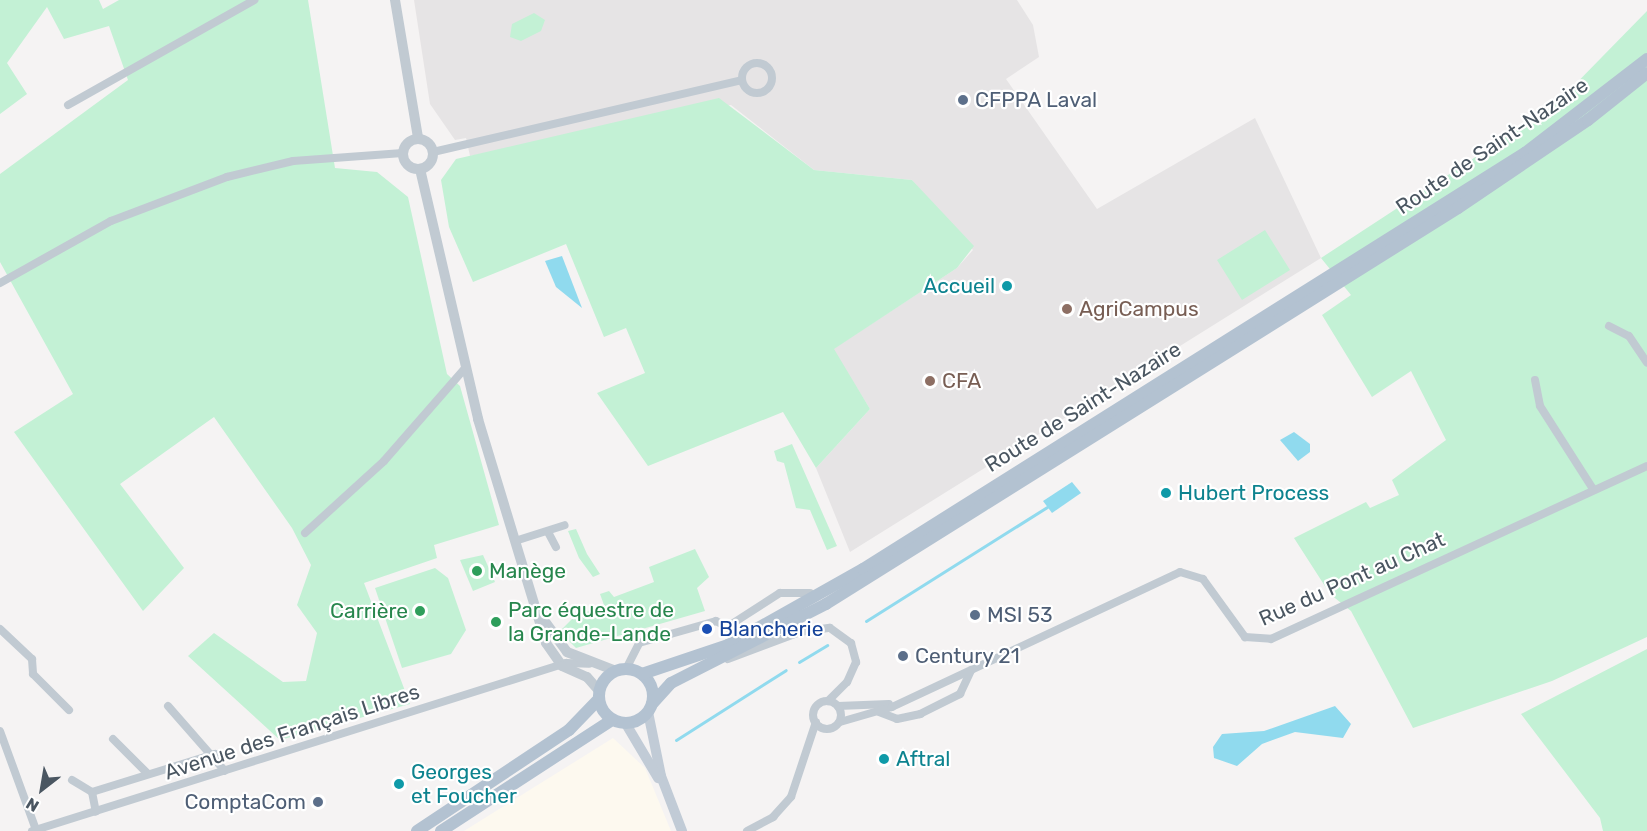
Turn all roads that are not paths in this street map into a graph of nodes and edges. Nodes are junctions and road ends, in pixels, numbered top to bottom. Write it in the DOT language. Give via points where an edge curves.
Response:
graph roads {
  1 [pos="254,0"];
  2 [pos="395,0"];
  3 [pos="1647,59"];
  4 [pos="1647,73"];
  5 [pos="742,80"];
  6 [pos="68,105"];
  7 [pos="417,138"];
  8 [pos="433,152"];
  9 [pos="403,153"];
  10 [pos="420,169"];
  11 [pos="0,283"];
  12 [pos="1609,326"];
  13 [pos="1647,363"];
  14 [pos="466,367"];
  15 [pos="1535,380"];
  16 [pos="1647,466"];
  17 [pos="1593,489"];
  18 [pos="565,525"];
  19 [pos="548,532"];
  20 [pos="305,533"];
  21 [pos="515,541"];
  22 [pos="556,547"];
  23 [pos="863,569"];
  24 [pos="539,609"];
  25 [pos="727,627"];
  26 [pos="0,629"];
  27 [pos="728,645"];
  28 [pos="589,664"];
  29 [pos="562,666"];
  30 [pos="621,670"];
  31 [pos="702,670"];
  32 [pos="971,670"];
  33 [pos="642,674"];
  34 [pos="598,695"];
  35 [pos="828,701"];
  36 [pos="900,703"];
  37 [pos="168,706"];
  38 [pos="838,706"];
  39 [pos="650,708"];
  40 [pos="69,710"];
  41 [pos="877,711"];
  42 [pos="612,720"];
  43 [pos="816,722"];
  44 [pos="840,722"];
  45 [pos="626,724"];
  46 [pos="0,733"];
  47 [pos="113,739"];
  48 [pos="215,754"];
  49 [pos="225,771"];
  50 [pos="148,774"];
  51 [pos="72,780"];
  52 [pos="92,792"];
  53 [pos="668,796"];
  54 [pos="96,812"];
  55 [pos="34,830"];
  56 [pos="417,831"];
  57 [pos="441,831"];
  58 [pos="682,831"];
  59 [pos="747,831"];
  1 -- 6 [label="street"];
  2 -- 7 [label="street"];
  3 -- 23 [label="main road, Route de Saint-Nazaire" via="1525,153"];
  4 -- 31 [label="main road, Route de Saint-Nazaire" via="1477,195 826,604"];
  5 -- 8 [label="street"];
  7 -- 8 [label="street"];
  7 -- 9 [label="street"];
  8 -- 10 [label="street"];
  9 -- 10 [label="street" via="408,165"];
  9 -- 11 [label="street" via="292,161 227,177 111,221"];
  10 -- 14 [label="street"];
  12 -- 13 [label="street" via="1629,336"];
  14 -- 20 [label="street" via="384,461"];
  14 -- 21 [label="street"];
  15 -- 17 [label="street" via="1540,406"];
  16 -- 17 [label="street, Rue du Pont au Chat"];
  17 -- 32 [label="street, Rue du Pont au Chat" via="1271,639 1245,637 1203,579 1189,570"];
  18 -- 19 [label="street"];
  19 -- 21 [label="street"];
  19 -- 22 [label="street"];
  21 -- 24 [label="street"];
  23 -- 25 [label="street" via="803,596 780,593"];
  23 -- 27 [label="main road, Route de Saint-Nazaire"];
  24 -- 28 [label="street" via="558,643"];
  24 -- 29 [label="street" via="546,642"];
  25 -- 27 [label="street"];
  25 -- 30 [label="street" via="716,621 639,643"];
  26 -- 40 [label="street" via="32,659 33,674"];
  27 -- 33 [label="main road, Route de Saint-Nazaire"];
  28 -- 29 [label="street, Avenue des Français Libres"];
  28 -- 30 [label="street"];
  29 -- 34 [label="street" via="587,676"];
  29 -- 49 [label="street, Avenue des Français Libres"];
  30 -- 33 [label="main road"];
  30 -- 34 [label="main road"];
  31 -- 35 [label="street" via="800,632 830,628 851,643 856,662 847,682"];
  31 -- 39 [label="main road, Route de Saint-Nazaire" via="671,683"];
  32 -- 36 [label="street, Rue du Pont au Chat"];
  32 -- 41 [label="street" via="960,694 920,714 897,719"];
  33 -- 39 [label="main road" via="651,687"];
  34 -- 42 [label="main road"];
  34 -- 56 [label="main road" via="569,730"];
  35 -- 38 [label="street"];
  35 -- 43 [label="street" via="817,706"];
  36 -- 38 [label="street"];
  36 -- 41 [label="street, Rue du Pont au Chat"];
  37 -- 48 [label="street"];
  38 -- 44 [label="street"];
  39 -- 45 [label="main road"];
  39 -- 53 [label="main road"];
  41 -- 44 [label="street, Rue du Pont au Chat"];
  42 -- 45 [label="main road"];
  42 -- 57 [label="main road"];
  43 -- 44 [label="street" via="825,728"];
  43 -- 59 [label="street" via="791,797 773,817"];
  45 -- 53 [label="main road"];
  46 -- 55 [label="street"];
  47 -- 50 [label="street"];
  48 -- 49 [label="street"];
  48 -- 50 [label="street"];
  49 -- 54 [label="street, Avenue des Français Libres"];
  50 -- 52 [label="street"];
  51 -- 52 [label="street"];
  52 -- 54 [label="street"];
  53 -- 58 [label="main road"];
  54 -- 55 [label="street, Avenue des Français Libres"];
}
